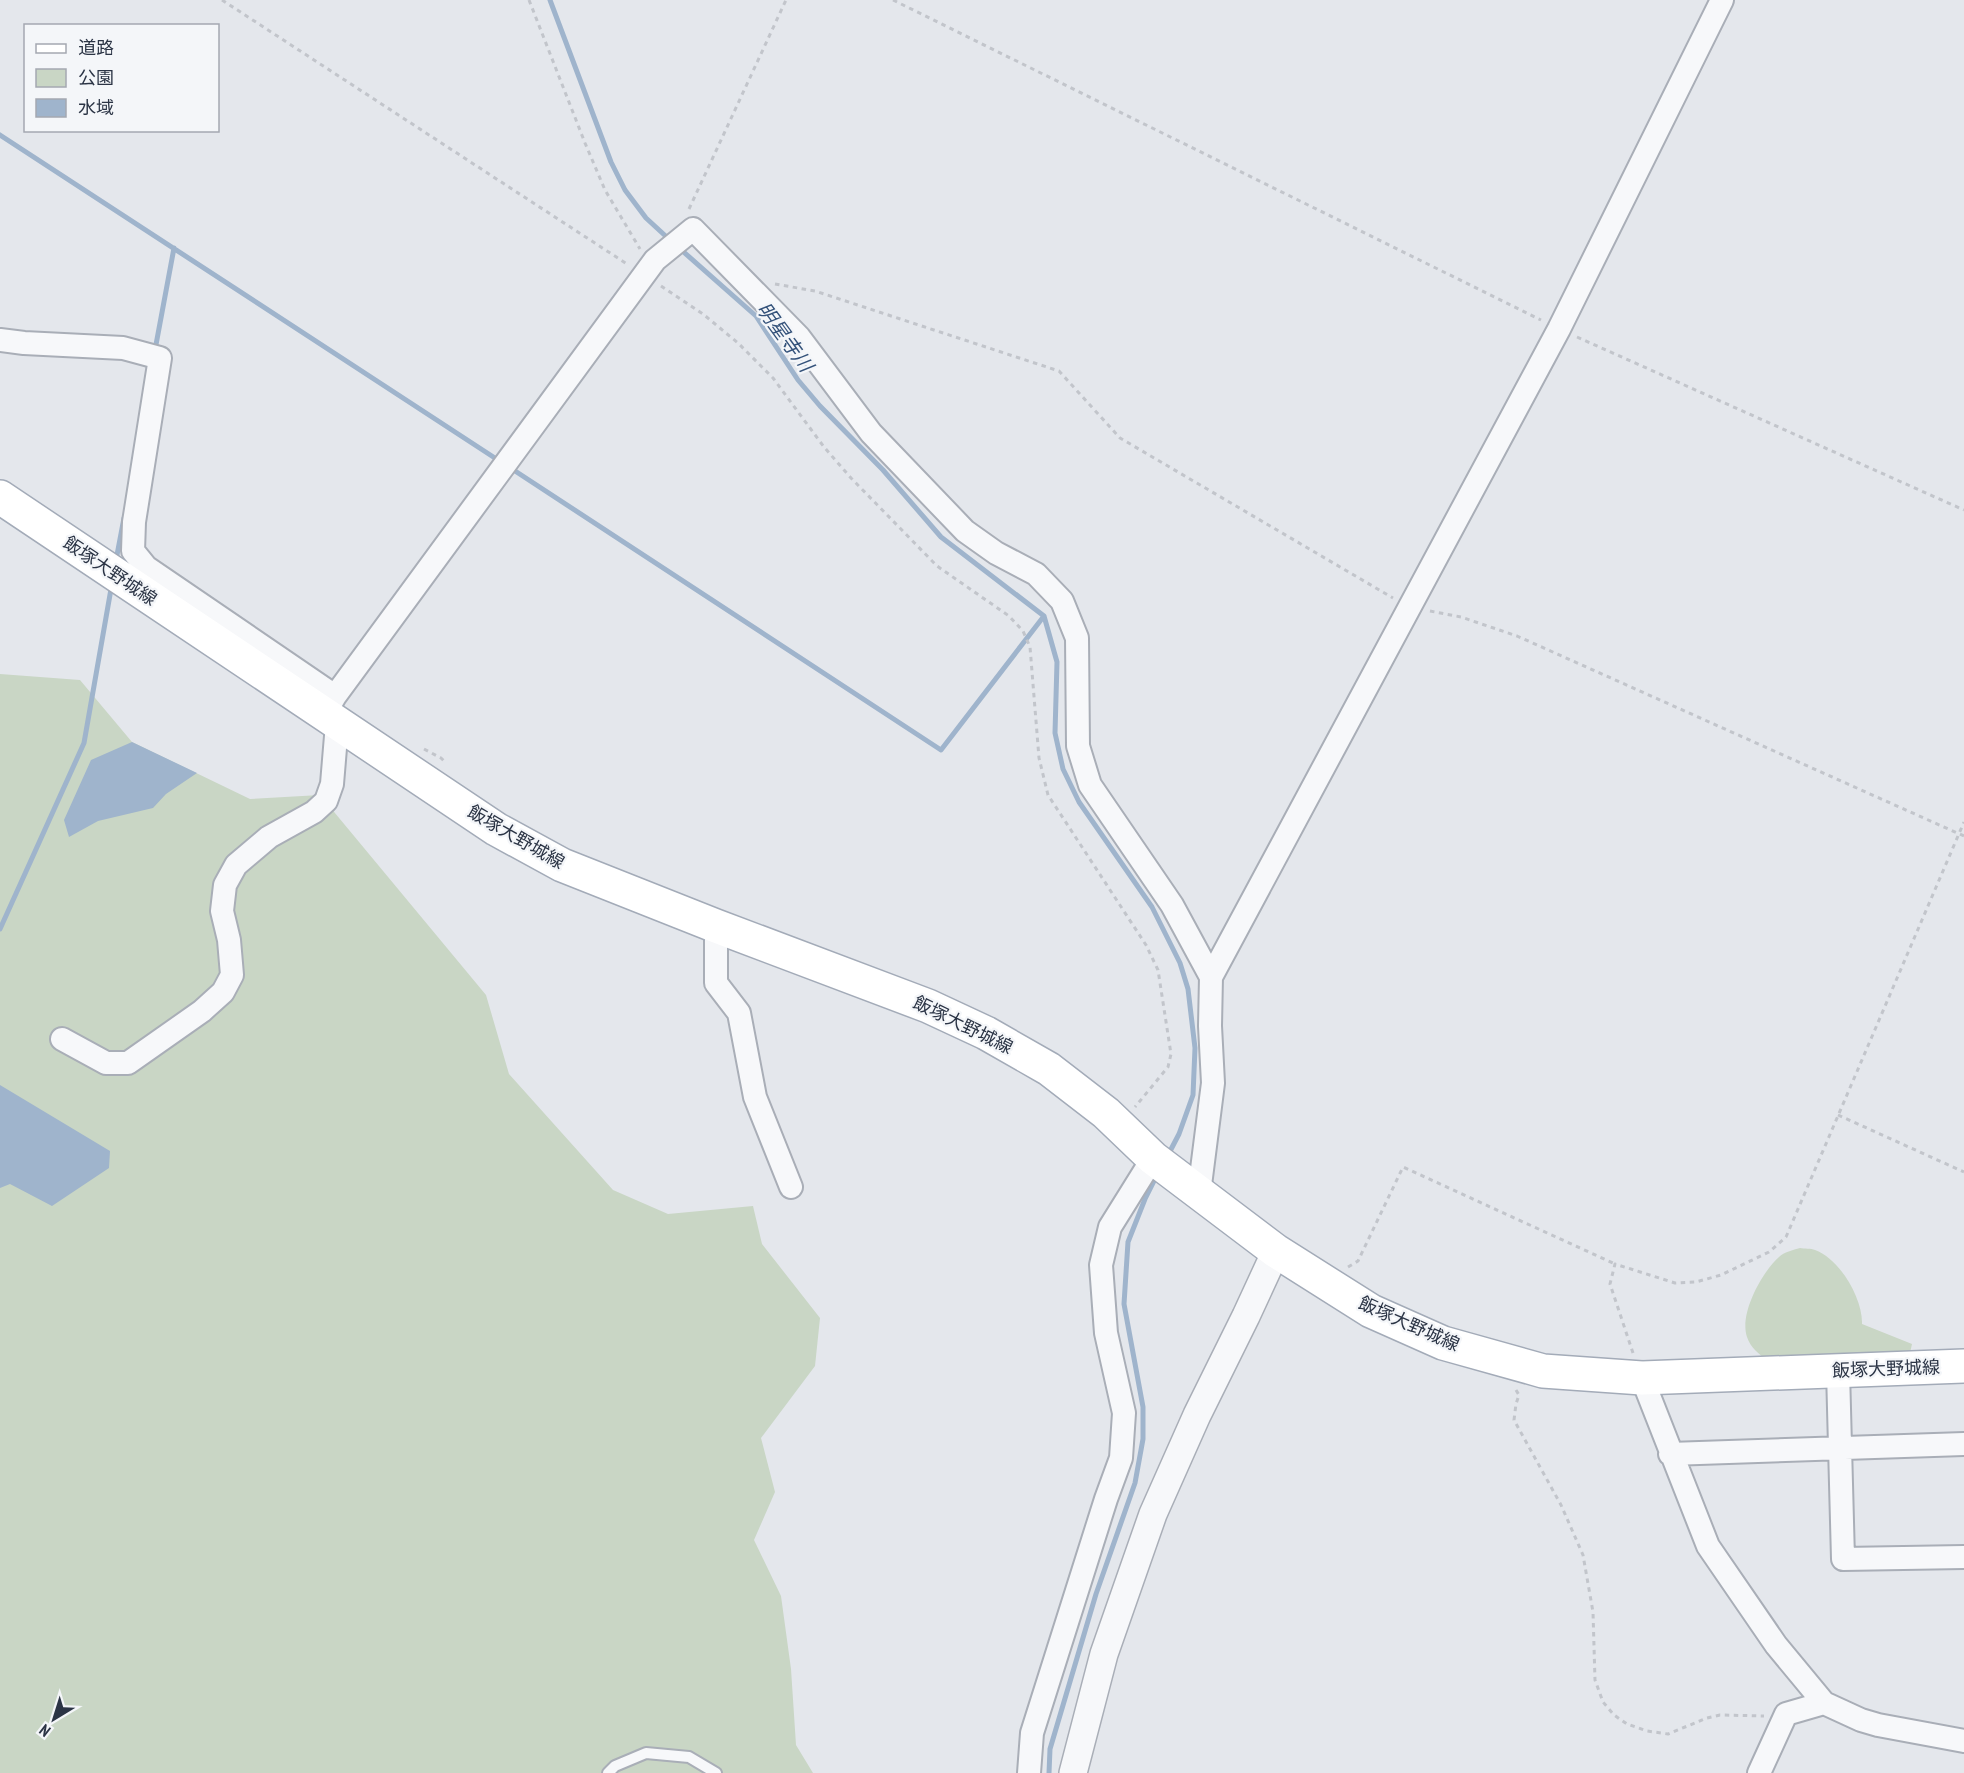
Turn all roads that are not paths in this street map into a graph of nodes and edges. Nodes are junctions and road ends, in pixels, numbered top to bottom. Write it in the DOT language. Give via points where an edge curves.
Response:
graph roads {
  1 [pos="1722,0"];
  2 [pos="0,340"];
  3 [pos="0,497"];
  4 [pos="332,712"];
  5 [pos="716,926"];
  6 [pos="1211,977"];
  7 [pos="62,1039"];
  8 [pos="1153,1158"];
  9 [pos="1189,1185"];
  10 [pos="791,1187"];
  11 [pos="1276,1251"];
  12 [pos="1964,1366"];
  13 [pos="1838,1371"];
  14 [pos="1642,1378"];
  15 [pos="1964,1444"];
  16 [pos="1840,1448"];
  17 [pos="1670,1454"];
  18 [pos="1964,1557"];
  19 [pos="1824,1702"];
  20 [pos="1964,1741"];
  21 [pos="608,1773"];
  22 [pos="716,1773"];
  23 [pos="1029,1773"];
  24 [pos="1073,1773"];
  25 [pos="1760,1773"];
  1 -- 6 [label="street" via="1559,329"];
  2 -- 4 [label="street" via="123,348 160,358 133,551 146,567"];
  3 -- 4 [label="main road, 飯塚大野城線"];
  4 -- 5 [label="main road, 飯塚大野城線" via="395,762 496,829 562,865"];
  4 -- 6 [label="street" via="649,267 693,229 799,338 871,433 965,531 1036,574 1062,601 1077,638 1078,746 1090,785 1172,905"];
  4 -- 7 [label="street" via="332,784 326,801 269,837 236,865 225,885 222,911 230,940 232,975 223,992 128,1063 106,1063"];
  5 -- 8 [label="main road, 飯塚大野城線" via="928,1006 986,1033 1049,1069 1106,1113"];
  5 -- 10 [label="street" via="716,983 739,1013 755,1097"];
  6 -- 9 [label="street" via="1213,1083"];
  8 -- 9 [label="main road, 飯塚大野城線"];
  8 -- 23 [label="street" via="1110,1227 1101,1265 1106,1333 1124,1413 1121,1458 1032,1732"];
  9 -- 11 [label="main road, 飯塚大野城線"];
  11 -- 14 [label="main road, 飯塚大野城線" via="1371,1311 1443,1343 1543,1371"];
  11 -- 24 [label="street" via="1153,1514 1104,1654"];
  12 -- 13 [label="main road, 飯塚大野城線"];
  13 -- 14 [label="main road, 飯塚大野城線"];
  13 -- 16 [label="street"];
  14 -- 17 [label="street"];
  15 -- 16 [label="street"];
  16 -- 17 [label="street"];
  16 -- 18 [label="street" via="1843,1560"];
  17 -- 19 [label="street" via="1708,1546 1776,1645"];
  19 -- 20 [label="street" via="1878,1725"];
  19 -- 25 [label="street" via="1786,1714"];
  21 -- 22 [label="lane" via="646,1753 689,1757"];
}
